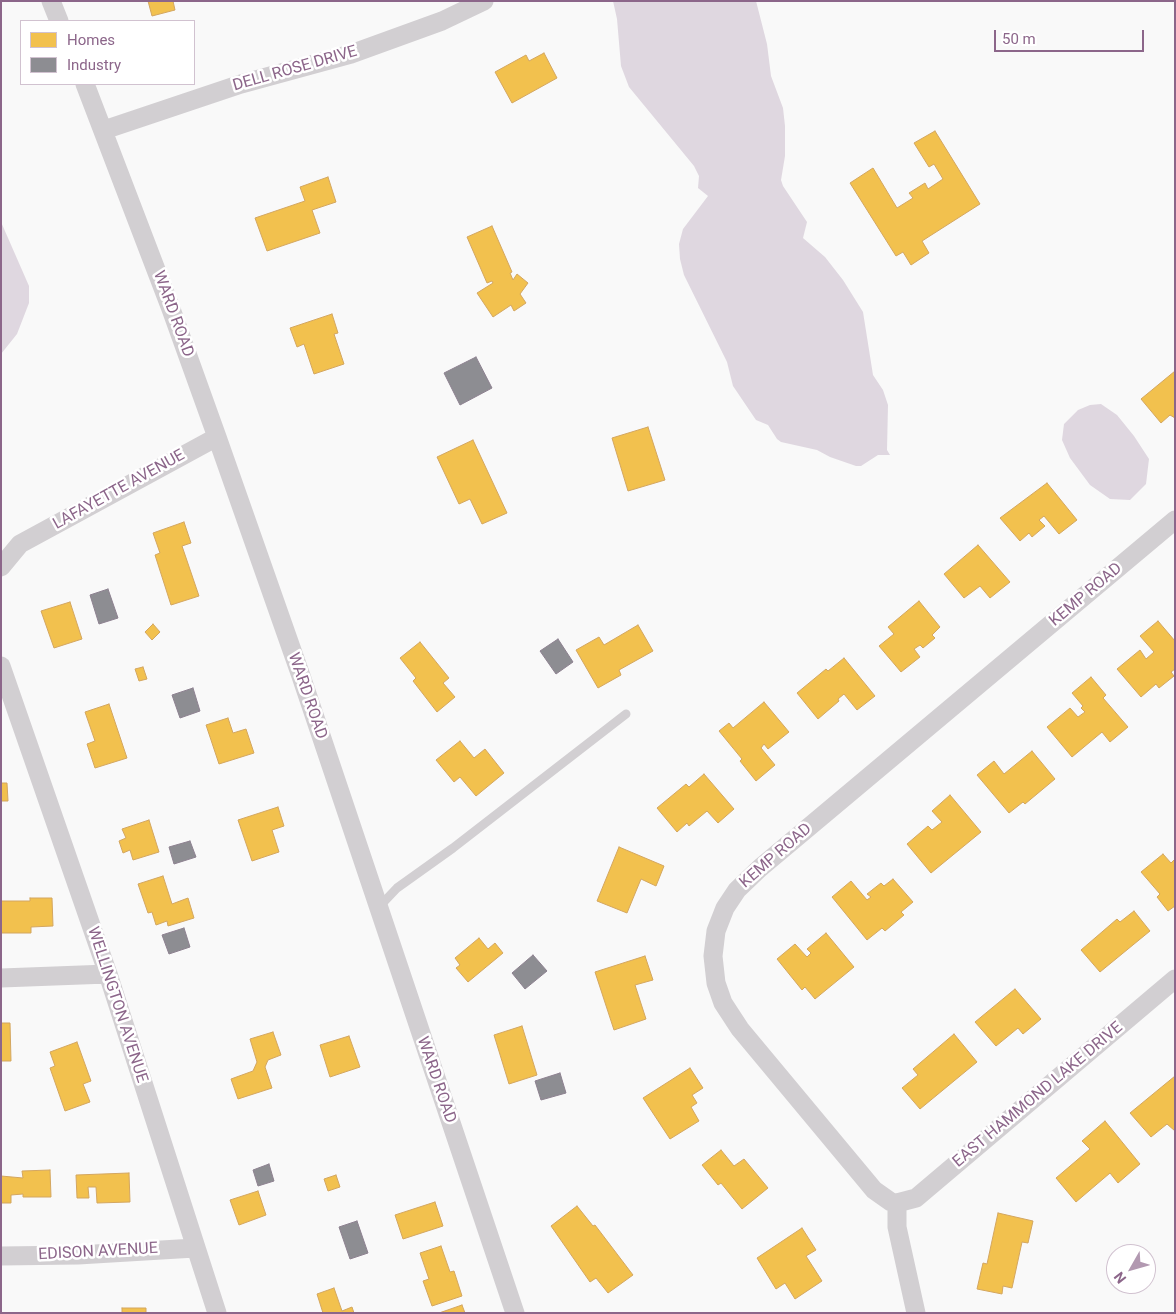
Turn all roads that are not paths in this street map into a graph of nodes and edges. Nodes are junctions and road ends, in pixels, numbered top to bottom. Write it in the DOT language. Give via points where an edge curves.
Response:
graph roads {
  1 [pos="51,1"];
  2 [pos="484,1"];
  3 [pos="59,20"];
  4 [pos="85,85"];
  5 [pos="104,130"];
  6 [pos="217,437"];
  7 [pos="1175,520"];
  8 [pos="11,545"];
  9 [pos="1,567"];
  10 [pos="1,666"];
  11 [pos="7,700"];
  12 [pos="626,714"];
  13 [pos="377,909"];
  14 [pos="108,974"];
  15 [pos="1,978"];
  16 [pos="1175,980"];
  17 [pos="897,1203"];
  18 [pos="194,1248"];
  19 [pos="1,1256"];
  20 [pos="217,1313"];
  21 [pos="515,1313"];
  22 [pos="916,1313"];
  1 -- 3 [label="street"];
  2 -- 5 [label="street, DELL ROSE DRIVE" via="442,21 351,54 241,84"];
  4 -- 5 [label="street, WARD ROAD"];
  5 -- 6 [label="street, WARD ROAD"];
  6 -- 8 [label="street, LAFAYETTE AVENUE"];
  6 -- 13 [label="street, WARD ROAD" via="307,694"];
  7 -- 17 [label="street, KEMP ROAD" via="760,868 737,890 725,908 716,931 713,956 723,1003 740,1029 864,1180 883,1198"];
  8 -- 9 [label="street, LAFAYETTE AVENUE"];
  10 -- 11 [label="street, WELLINGTON AVENUE"];
  11 -- 14 [label="street, WELLINGTON AVENUE"];
  12 -- 13 [label="lane" via="396,888"];
  13 -- 21 [label="street, WARD ROAD"];
  14 -- 15 [label="street"];
  14 -- 18 [label="street, WELLINGTON AVENUE"];
  16 -- 17 [label="street, EAST HAMMOND LAKE DRIVE" via="916,1198"];
  17 -- 22 [label="street" via="897,1227"];
  18 -- 19 [label="street, EDISON AVENUE"];
  18 -- 20 [label="street, WELLINGTON AVENUE"];
}
